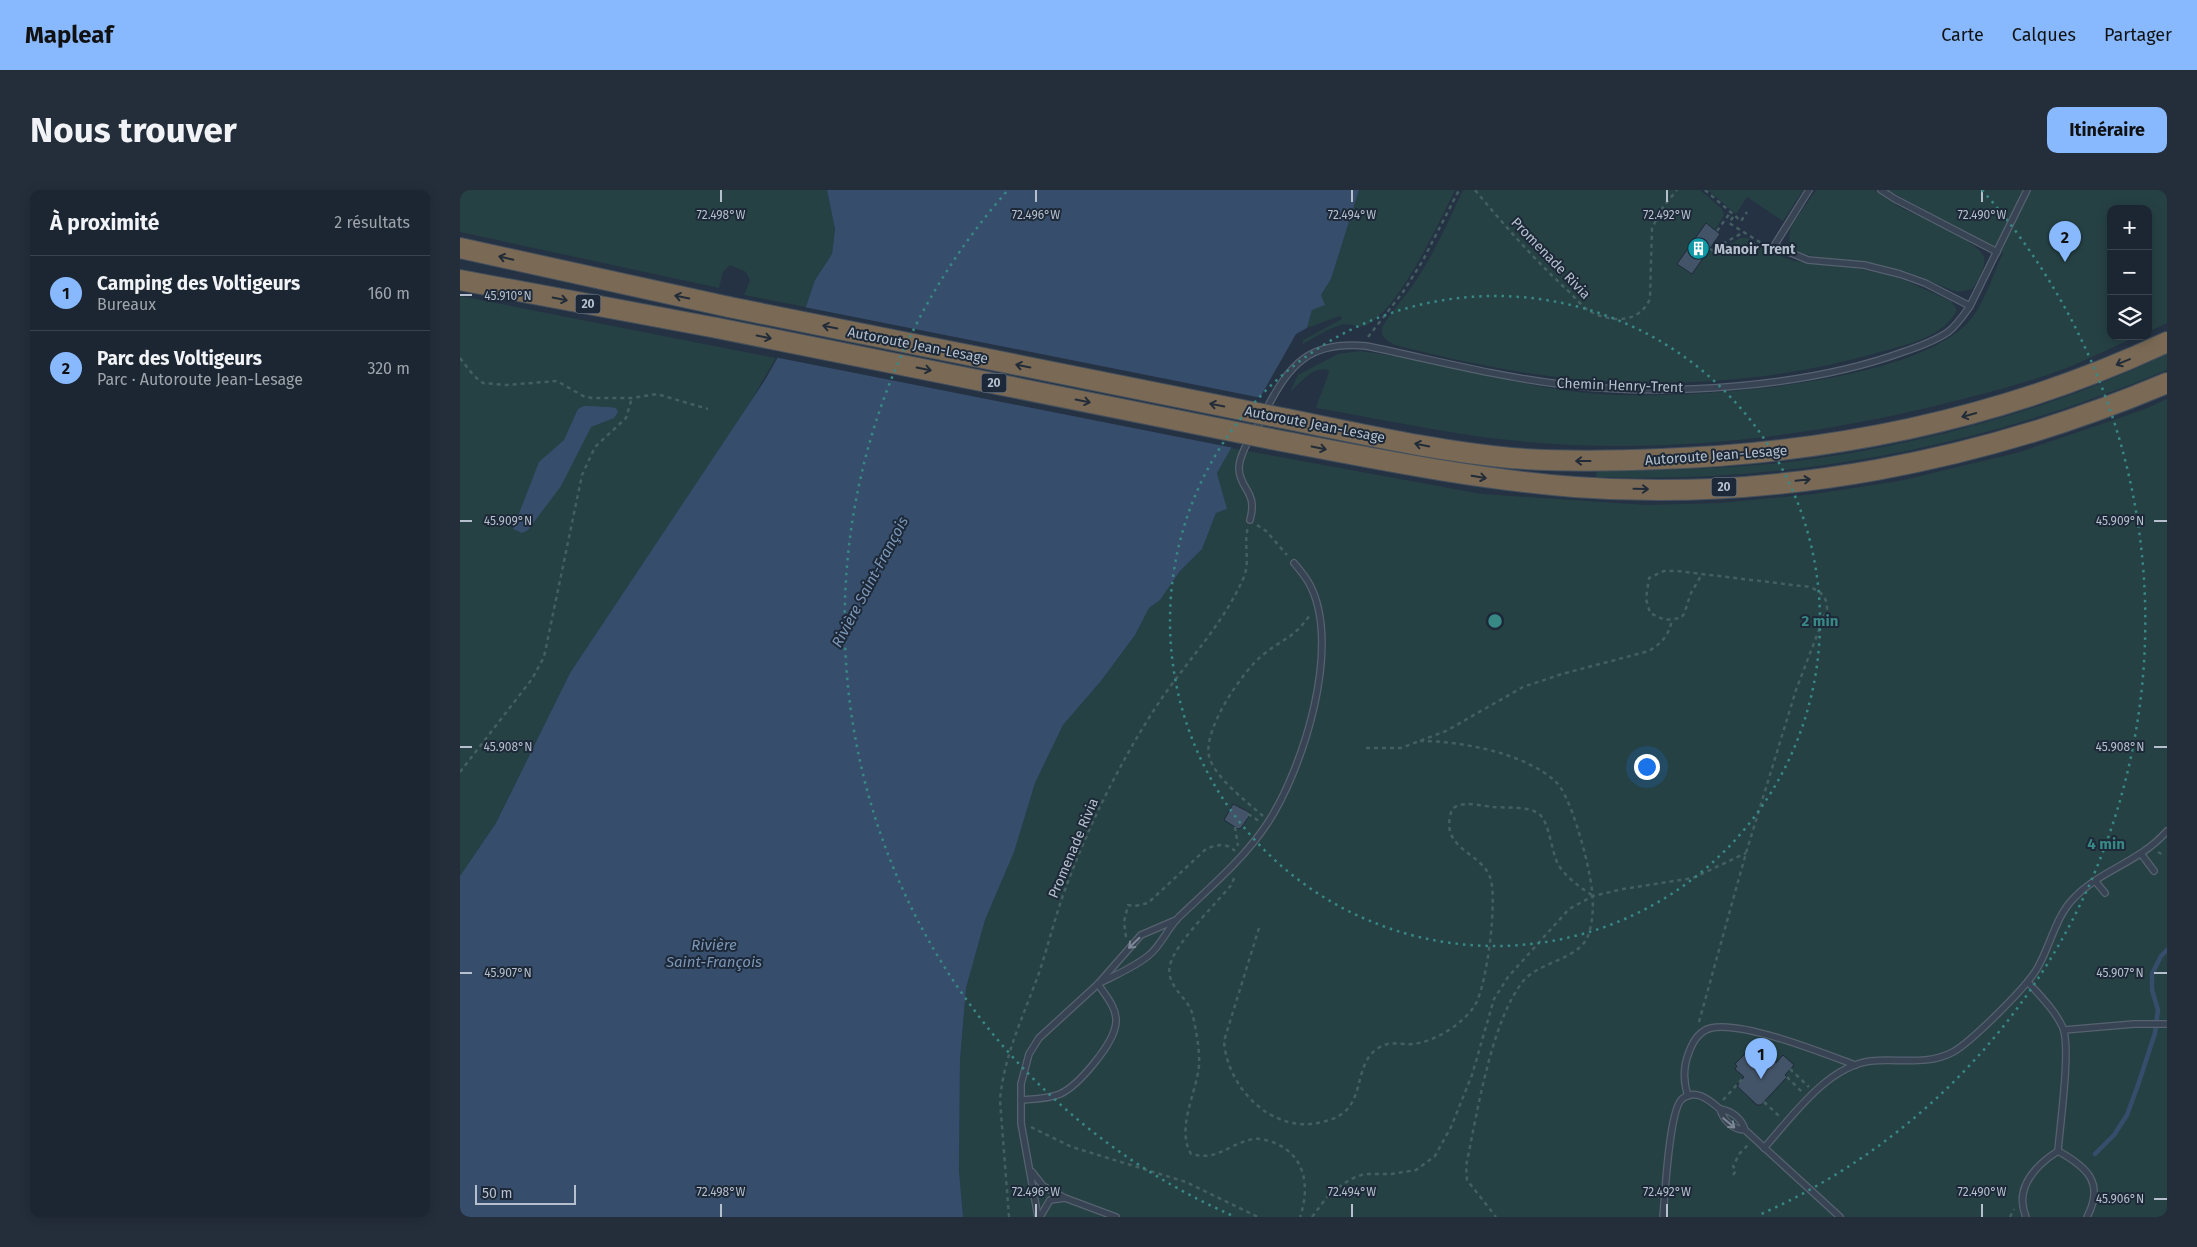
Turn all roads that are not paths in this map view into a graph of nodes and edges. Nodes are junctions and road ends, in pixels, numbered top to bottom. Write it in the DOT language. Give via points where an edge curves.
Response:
graph roads {
  1 [pos="1809,190"];
  2 [pos="1881,190"];
  3 [pos="2027,190"];
  4 [pos="460,248"];
  5 [pos="1997,252"];
  6 [pos="460,280"];
  7 [pos="1970,306"];
  8 [pos="2167,342"];
  9 [pos="2167,383"];
  10 [pos="1250,520"];
  11 [pos="1294,563"];
  12 [pos="2167,831"];
  13 [pos="2142,855"];
  14 [pos="2154,871"];
  15 [pos="2096,882"];
  16 [pos="2104,893"];
  17 [pos="1176,920"];
  18 [pos="2028,982"];
  19 [pos="1098,984"];
  20 [pos="2167,1024"];
  21 [pos="2064,1030"];
  22 [pos="1855,1065"];
  23 [pos="1688,1096"];
  24 [pos="1021,1100"];
  25 [pos="1764,1148"];
  26 [pos="2058,1151"];
  27 [pos="1031,1170"];
  28 [pos="1065,1198"];
  29 [pos="1039,1217"];
  30 [pos="1116,1217"];
  31 [pos="1663,1217"];
  32 [pos="1840,1217"];
  33 [pos="2026,1217"];
  34 [pos="2087,1217"];
  1 -- 7 [label="lane" via="1774,246 1808,260 1864,265 1900,274"];
  2 -- 5 [label="lane"];
  3 -- 5 [label="lane, Chemin Henry-Trent"];
  8 -- 4 [label="highway, Autoroute Jean-Lesage / 20, one-way, bridge" via="2061,386 1943,422 1836,443 1752,454 1607,461 1521,459 1443,449 1282,418 729,307"];
  5 -- 7 [label="lane, Chemin Henry-Trent"];
  6 -- 9 [label="highway, Autoroute Jean-Lesage / 20, one-way, bridge" via="1424,468 1506,480 1607,489 1720,487 1821,478 1927,459 2039,430"];
  7 -- 10 [label="lane, Chemin Henry-Trent" via="1947,332 1925,344 1880,360 1836,372 1736,385 1635,388 1558,384 1366,346 1329,346 1300,360 1279,386 1240,462 1240,474 1253,501"];
  11 -- 17 [label="lane" via="1310,585 1316,605 1320,649 1314,701 1296,768 1268,822 1241,857"];
  12 -- 13 [label="lane"];
  13 -- 14 [label="lane"];
  13 -- 15 [label="lane"];
  15 -- 16 [label="lane"];
  15 -- 18 [label="lane" via="2076,896 2064,911"];
  17 -- 19 [label="lane, one-way" via="1142,935"];
  17 -- 19 [label="lane" via="1150,955"];
  18 -- 21 [label="lane" via="2057,1015"];
  18 -- 22 [label="lane" via="1952,1052 1921,1061 1872,1061"];
  19 -- 24 [label="lane" via="1039,1038 1024,1068"];
  19 -- 24 [label="lane" via="1115,1012 1112,1037 1072,1088 1050,1098"];
  20 -- 21 [label="lane"];
  21 -- 26 [label="lane" via="2066,1054"];
  22 -- 23 [label="lane" via="1807,1047 1731,1028 1711,1028 1700,1034 1686,1058 1684,1081"];
  22 -- 25 [label="lane" via="1828,1080"];
  23 -- 25 [label="lane" via="1704,1096 1728,1110"];
  23 -- 31 [label="lane" via="1679,1103 1674,1119"];
  24 -- 27 [label="lane" via="1021,1123"];
  25 -- 32 [label="lane"];
  26 -- 33 [label="lane" via="2045,1160 2026,1182 2022,1208"];
  26 -- 34 [label="lane" via="2079,1163 2093,1181 2095,1193"];
  27 -- 28 [label="lane" via="1043,1186"];
  27 -- 29 [label="lane"];
  28 -- 29 [label="lane" via="1050,1200"];
  28 -- 30 [label="lane"];
}
